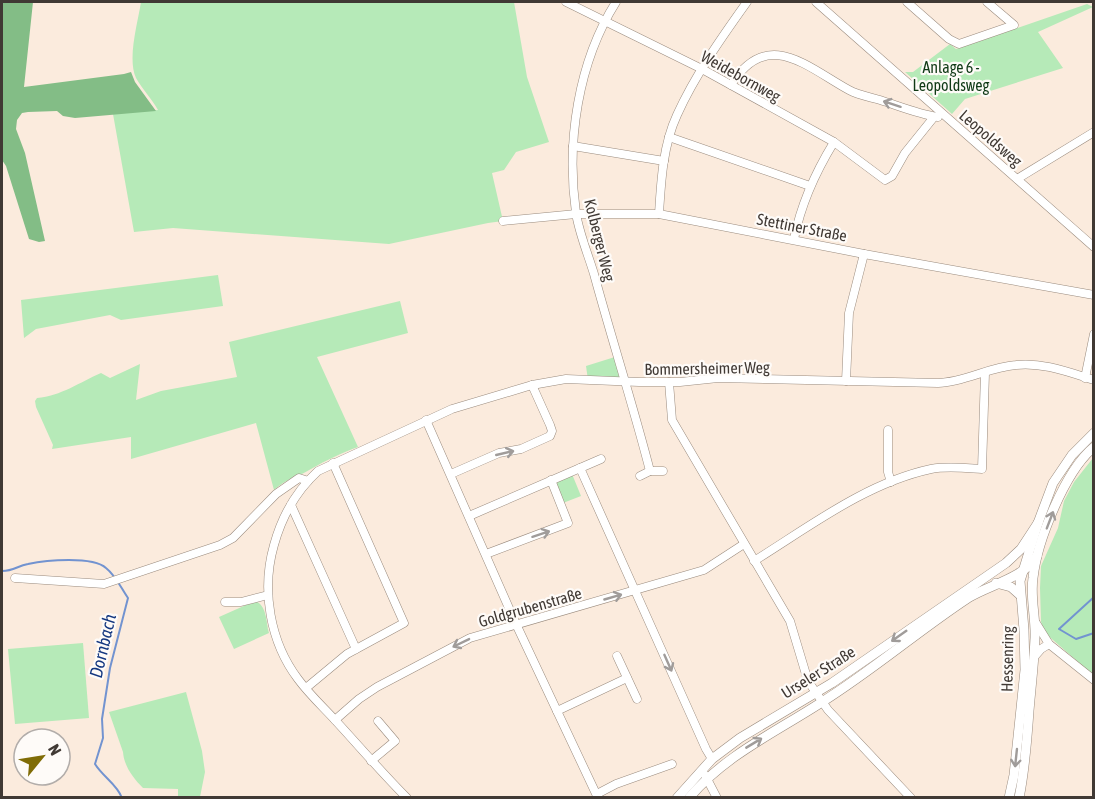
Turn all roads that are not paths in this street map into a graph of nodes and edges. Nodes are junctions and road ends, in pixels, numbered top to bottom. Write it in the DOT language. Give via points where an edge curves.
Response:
graph roads {
  1 [pos="567,2"];
  2 [pos="616,2"];
  3 [pos="747,2"];
  4 [pos="816,2"];
  5 [pos="907,2"];
  6 [pos="987,2"];
  7 [pos="604,20"];
  8 [pos="702,69"];
  9 [pos="731,85"];
  10 [pos="934,117"];
  11 [pos="948,119"];
  12 [pos="1094,132"];
  13 [pos="669,137"];
  14 [pos="834,142"];
  15 [pos="573,146"];
  16 [pos="664,161"];
  17 [pos="1017,179"];
  18 [pos="810,186"];
  19 [pos="576,214"];
  20 [pos="659,214"];
  21 [pos="503,221"];
  22 [pos="794,239"];
  23 [pos="1094,247"];
  24 [pos="864,254"];
  25 [pos="1094,295"];
  26 [pos="1094,334"];
  27 [pos="985,373"];
  28 [pos="1089,379"];
  29 [pos="626,381"];
  30 [pos="846,381"];
  31 [pos="669,382"];
  32 [pos="532,385"];
  33 [pos="426,420"];
  34 [pos="888,430"];
  35 [pos="1094,433"];
  36 [pos="1094,447"];
  37 [pos="601,459"];
  38 [pos="333,463"];
  39 [pos="580,468"];
  40 [pos="650,471"];
  41 [pos="663,471"];
  42 [pos="451,474"];
  43 [pos="640,476"];
  44 [pos="551,480"];
  45 [pos="308,481"];
  46 [pos="891,482"];
  47 [pos="291,504"];
  48 [pos="469,516"];
  49 [pos="1038,523"];
  50 [pos="744,544"];
  51 [pos="486,554"];
  52 [pos="1037,556"];
  53 [pos="754,561"];
  54 [pos="1023,570"];
  55 [pos="15,578"];
  56 [pos="982,579"];
  57 [pos="996,583"];
  58 [pos="1032,584"];
  59 [pos="635,590"];
  60 [pos="268,595"];
  61 [pos="1020,595"];
  62 [pos="225,602"];
  63 [pos="1035,622"];
  64 [pos="516,624"];
  65 [pos="1049,644"];
  66 [pos="356,649"];
  67 [pos="617,656"];
  68 [pos="1034,657"];
  69 [pos="627,678"];
  70 [pos="1094,680"];
  71 [pos="306,688"];
  72 [pos="816,693"];
  73 [pos="637,699"];
  74 [pos="822,703"];
  75 [pos="557,711"];
  76 [pos="335,720"];
  77 [pos="378,721"];
  78 [pos="712,759"];
  79 [pos="371,761"];
  80 [pos="672,764"];
  81 [pos="704,774"];
  82 [pos="598,796"];
  83 [pos="407,798"];
  84 [pos="677,798"];
  85 [pos="689,798"];
  86 [pos="717,798"];
  87 [pos="911,798"];
  88 [pos="1009,798"];
  89 [pos="1019,798"];
  1 -- 7 [label="street, Weidebornweg"];
  2 -- 7 [label="street, Kolberger Weg"];
  3 -- 8 [label="street"];
  4 -- 11 [label="street, Leopoldsweg"];
  5 -- 6 [label="street" via="959,44 1014,25"];
  7 -- 8 [label="street, Weidebornweg"];
  7 -- 15 [label="street, Kolberger Weg" via="582,86"];
  8 -- 9 [label="street, Weidebornweg"];
  8 -- 13 [label="street"];
  10 -- 9 [label="street, one-way" via="854,92 815,68 781,56 769,55 750,62"];
  9 -- 14 [label="street, Weidebornweg"];
  10 -- 11 [label="street"];
  10 -- 14 [label="street, Weidebornweg" via="889,179"];
  11 -- 17 [label="street, Leopoldsweg"];
  12 -- 17 [label="street"];
  13 -- 16 [label="street"];
  13 -- 18 [label="street"];
  14 -- 18 [label="street"];
  15 -- 16 [label="street"];
  15 -- 19 [label="street, Kolberger Weg"];
  16 -- 20 [label="street"];
  17 -- 23 [label="street, Leopoldsweg"];
  18 -- 22 [label="street"];
  19 -- 20 [label="street, Stettiner Straße"];
  19 -- 21 [label="street, Stettiner Straße"];
  19 -- 29 [label="street, Kolberger Weg"];
  20 -- 22 [label="street, Stettiner Straße"];
  22 -- 24 [label="street, Stettiner Straße"];
  24 -- 25 [label="street, Stettiner Straße"];
  24 -- 30 [label="street" via="849,313"];
  26 -- 28 [label="street"];
  27 -- 28 [label="street, Bommersheimer Weg" via="1028,364"];
  27 -- 30 [label="street, Bommersheimer Weg" via="944,383"];
  27 -- 46 [label="street" via="981,469 932,469"];
  29 -- 31 [label="street, Bommersheimer Weg"];
  29 -- 32 [label="street, Bommersheimer Weg" via="566,379"];
  29 -- 40 [label="street, Kolberger Weg"];
  30 -- 31 [label="street, Bommersheimer Weg" via="718,378"];
  31 -- 50 [label="street" via="672,420"];
  32 -- 33 [label="street, Bommersheimer Weg" via="473,401"];
  42 -- 32 [label="street, one-way" via="550,436 550,425"];
  33 -- 38 [label="street, Bommersheimer Weg"];
  33 -- 42 [label="street"];
  34 -- 46 [label="street"];
  35 -- 49 [label="street" via="1060,470"];
  52 -- 36 [label="street, one-way" via="1063,485"];
  37 -- 39 [label="street"];
  38 -- 45 [label="street, Bommersheimer Weg"];
  38 -- 66 [label="street" via="404,623"];
  39 -- 44 [label="street"];
  39 -- 59 [label="street"];
  40 -- 41 [label="street"];
  40 -- 43 [label="street"];
  42 -- 48 [label="street"];
  44 -- 48 [label="street"];
  51 -- 44 [label="street, one-way" via="568,523"];
  45 -- 47 [label="street"];
  45 -- 55 [label="street" via="299,478 287,485 228,542 119,580 93,584"];
  46 -- 53 [label="street" via="856,498"];
  47 -- 60 [label="street" via="273,549"];
  47 -- 66 [label="street"];
  48 -- 51 [label="street"];
  49 -- 54 [label="street, Hessenring"];
  49 -- 56 [label="street, Urseler Straße" via="1015,555"];
  50 -- 53 [label="street"];
  50 -- 59 [label="street, Goldgrubenstraße" via="704,570"];
  51 -- 64 [label="street"];
  52 -- 54 [label="street, Urseler Straße"];
  52 -- 58 [label="street, Hessenring"];
  53 -- 72 [label="street" via="790,621 804,672"];
  54 -- 56 [label="street, Urseler Straße" via="1012,566"];
  54 -- 57 [label="street, Urseler Straße"];
  54 -- 58 [label="street"];
  54 -- 61 [label="street, Hessenring"];
  56 -- 72 [label="street, Urseler Straße, one-way"];
  57 -- 61 [label="street" via="1011,587"];
  57 -- 74 [label="street, Urseler Straße" via="968,598"];
  58 -- 63 [label="street, Hessenring"];
  64 -- 59 [label="street, Goldgrubenstraße, one-way"];
  59 -- 78 [label="street, one-way"];
  60 -- 62 [label="street"];
  60 -- 71 [label="street" via="280,646"];
  61 -- 88 [label="street, Hessenring, one-way" via="1025,670"];
  63 -- 65 [label="street"];
  63 -- 68 [label="street, Hessenring"];
  64 -- 75 [label="street"];
  64 -- 76 [label="street, Goldgrubenstraße, one-way" via="477,636 425,661 367,693"];
  65 -- 68 [label="street"];
  65 -- 70 [label="street"];
  66 -- 71 [label="street"];
  67 -- 69 [label="street"];
  68 -- 89 [label="street, Hessenring"];
  69 -- 73 [label="street"];
  69 -- 75 [label="street"];
  71 -- 76 [label="street"];
  72 -- 74 [label="street"];
  72 -- 78 [label="street, Urseler Straße" via="762,723"];
  81 -- 74 [label="street, Urseler Straße, one-way"];
  74 -- 87 [label="street"];
  75 -- 82 [label="street"];
  76 -- 79 [label="street"];
  77 -- 79 [label="street" via="395,741"];
  78 -- 81 [label="street, Urseler Straße"];
  79 -- 83 [label="street"];
  80 -- 82 [label="street" via="616,784"];
  81 -- 84 [label="street, Urseler Straße"];
  81 -- 85 [label="street, Urseler Straße"];
  81 -- 86 [label="street"];
}
